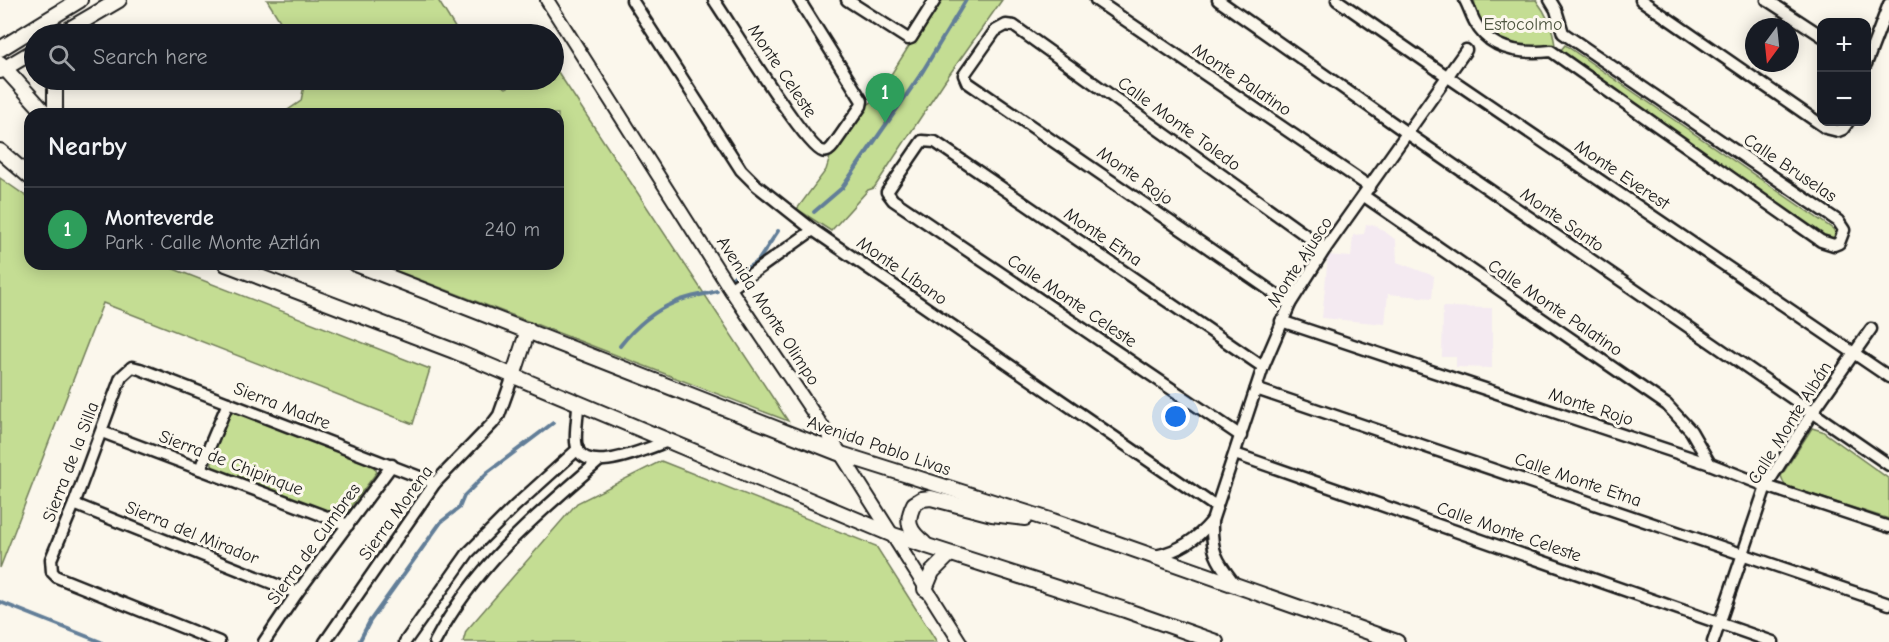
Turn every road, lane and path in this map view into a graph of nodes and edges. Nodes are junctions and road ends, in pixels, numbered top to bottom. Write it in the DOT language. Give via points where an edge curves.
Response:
graph roads {
  1 [pos="80,0"];
  2 [pos="108,0"];
  3 [pos="119,0"];
  4 [pos="547,0"];
  5 [pos="632,0"];
  6 [pos="714,0"];
  7 [pos="799,0"];
  8 [pos="847,0"];
  9 [pos="935,0"];
  10 [pos="1096,0"];
  11 [pos="1218,0"];
  12 [pos="1337,0"];
  13 [pos="1466,0"];
  14 [pos="1550,0"];
  15 [pos="1641,0"];
  16 [pos="1767,0"];
  17 [pos="1889,4"];
  18 [pos="89,18"];
  19 [pos="41,24"];
  20 [pos="78,24"];
  21 [pos="83,24"];
  22 [pos="562,24"];
  23 [pos="564,27"];
  24 [pos="1563,33"];
  25 [pos="1817,33"];
  26 [pos="24,34"];
  27 [pos="0,49"];
  28 [pos="1467,50"];
  29 [pos="1551,51"];
  30 [pos="1871,51"];
  31 [pos="24,56"];
  32 [pos="1,68"];
  33 [pos="964,75"];
  34 [pos="1448,77"];
  35 [pos="55,90"];
  36 [pos="40,108"];
  37 [pos="55,108"];
  38 [pos="1817,122"];
  39 [pos="1823,126"];
  40 [pos="1845,126"];
  41 [pos="1407,133"];
  42 [pos="0,151"];
  43 [pos="0,162"];
  44 [pos="24,172"];
  45 [pos="24,182"];
  46 [pos="1367,191"];
  47 [pos="887,192"];
  48 [pos="813,230"];
  49 [pos="1325,249"];
  50 [pos="242,270"];
  51 [pos="372,270"];
  52 [pos="730,289"];
  53 [pos="1290,304"];
  54 [pos="1281,321"];
  55 [pos="1871,329"];
  56 [pos="528,330"];
  57 [pos="1854,353"];
  58 [pos="1263,367"];
  59 [pos="513,376"];
  60 [pos="121,377"];
  61 [pos="1889,377"];
  62 [pos="1256,389"];
  63 [pos="228,403"];
  64 [pos="579,404"];
  65 [pos="1812,413"];
  66 [pos="102,432"];
  67 [pos="1241,436"];
  68 [pos="668,441"];
  69 [pos="578,449"];
  70 [pos="841,454"];
  71 [pos="1234,454"];
  72 [pos="598,461"];
  73 [pos="1710,464"];
  74 [pos="392,465"];
  75 [pos="1889,465"];
  76 [pos="200,469"];
  77 [pos="435,483"];
  78 [pos="1766,486"];
  79 [pos="74,504"];
  80 [pos="1216,507"];
  81 [pos="1053,521"];
  82 [pos="1212,521"];
  83 [pos="348,525"];
  84 [pos="1889,527"];
  85 [pos="893,535"];
  86 [pos="931,548"];
  87 [pos="1742,553"];
  88 [pos="950,554"];
  89 [pos="1152,557"];
  90 [pos="1234,584"];
  91 [pos="925,589"];
  92 [pos="297,593"];
  93 [pos="1889,604"];
  94 [pos="1720,623"];
  95 [pos="219,642"];
  96 [pos="264,642"];
  97 [pos="325,642"];
  98 [pos="405,642"];
  99 [pos="435,642"];
  100 [pos="960,642"];
  101 [pos="1216,642"];
  102 [pos="1396,642"];
  103 [pos="1713,642"];
  104 [pos="1773,642"];
  1 -- 19 [label="main road"];
  2 -- 18 [label="main road"];
  3 -- 18 [label="main road"];
  4 -- 22 [label="street, Avenida Monte Olimpo"];
  5 -- 48 [label="street, Monte Líbano" via="741,170"];
  6 -- 7 [label="street, Monte Celeste" via="792,119 816,148 828,151 861,106 860,96"];
  8 -- 9 [label="street" via="906,38 911,38"];
  10 -- 46 [label="street, Monte Palatino"];
  11 -- 41 [label="street, Monte Santo"];
  12 -- 34 [label="street, Monte Everest"];
  13 -- 29 [label="street" via="1475,23 1492,41 1525,53"];
  14 -- 24 [label="street"];
  15 -- 38 [label="street"];
  16 -- 25 [label="street"];
  17 -- 30 [label="street"];
  18 -- 20 [label="main road"];
  18 -- 21 [label="main road"];
  23 -- 52 [label="street, Avenida Monte Olimpo"];
  24 -- 29 [label="street"];
  24 -- 29 [label="street, Calle Bruselas" via="1838,221 1844,230 1839,243 1821,241"];
  26 -- 27 [label="main road"];
  28 -- 34 [label="street, Monte Ajusco"];
  31 -- 32 [label="main road"];
  32 -- 36 [label="main road"];
  33 -- 49 [label="street, Calle Monte Toledo" via="995,31 1006,25 1014,26"];
  33 -- 53 [label="street, Monte Rojo" via="967,82"];
  34 -- 41 [label="street, Monte Ajusco"];
  34 -- 57 [label="street, Monte Everest"];
  35 -- 37 [label="main road"];
  39 -- 40 [label="street" via="1838,131"];
  41 -- 46 [label="street, Monte Ajusco"];
  41 -- 65 [label="street, Monte Santo"];
  42 -- 44 [label="main road"];
  43 -- 45 [label="main road"];
  46 -- 49 [label="street, Monte Ajusco"];
  46 -- 73 [label="street, Calle Monte Palatino" via="1667,405 1691,431"];
  47 -- 58 [label="street, Monte Etna" via="922,141 935,142"];
  47 -- 67 [label="street, Calle Monte Celeste" via="893,200"];
  48 -- 52 [label="street"];
  48 -- 80 [label="street, Monte Líbano"];
  49 -- 53 [label="street, Monte Ajusco"];
  50 -- 59 [label="main road"];
  51 -- 56 [label="main road, Avenida Pablo Livas"];
  52 -- 70 [label="street, Avenida Monte Olimpo"];
  53 -- 54 [label="street, Monte Ajusco"];
  54 -- 58 [label="street, Monte Ajusco"];
  54 -- 73 [label="street, Monte Rojo"];
  55 -- 57 [label="street, Calle Monte Albán"];
  56 -- 59 [label="main road"];
  56 -- 70 [label="main road, Avenida Pablo Livas"];
  57 -- 61 [label="street, Monte Everest"];
  57 -- 65 [label="street, Calle Monte Albán"];
  58 -- 62 [label="street, Monte Ajusco"];
  59 -- 64 [label="main road"];
  59 -- 77 [label="street, Sierra Morena" via="494,423"];
  60 -- 63 [label="street, Sierra Madre" via="132,367"];
  60 -- 66 [label="street, Sierra de la Silla"];
  62 -- 67 [label="street, Monte Ajusco"];
  62 -- 87 [label="street, Calle Monte Etna"];
  63 -- 74 [label="street, Sierra Madre"];
  63 -- 76 [label="street"];
  64 -- 68 [label="main road"];
  64 -- 69 [label="street"];
  65 -- 75 [label="street, Monte Santo"];
  65 -- 78 [label="street, Calle Monte Albán"];
  66 -- 76 [label="street, Sierra de Chipinque"];
  66 -- 79 [label="street, Sierra de la Silla"];
  67 -- 71 [label="street, Monte Ajusco"];
  68 -- 72 [label="street"];
  68 -- 85 [label="main road"];
  69 -- 72 [label="street"];
  69 -- 98 [label="street" via="468,553"];
  70 -- 81 [label="main road, Avenida Pablo Livas"];
  70 -- 85 [label="street, Avenida Monte Olimpo"];
  71 -- 80 [label="street, Monte Ajusco"];
  71 -- 94 [label="street, Calle Monte Celeste"];
  72 -- 99 [label="street" via="528,522 476,579"];
  73 -- 78 [label="street, Monte Rojo"];
  74 -- 77 [label="street, Sierra Madre"];
  74 -- 83 [label="street, Sierra de Cumbres"];
  76 -- 83 [label="street, Sierra de Chipinque"];
  77 -- 97 [label="street, Sierra Morena"];
  78 -- 84 [label="street, Monte Rojo"];
  78 -- 87 [label="street, Calle Monte Albán"];
  79 -- 92 [label="street, Sierra del Mirador"];
  79 -- 95 [label="street, Sierra de la Silla" via="51,559 52,572 57,577"];
  80 -- 82 [label="street, Monte Ajusco"];
  81 -- 86 [label="main road" via="999,515 926,498 914,504 908,521 912,532"];
  81 -- 89 [label="main road, Avenida Pablo Livas"];
  82 -- 89 [label="street, Monte Ajusco" via="1188,544"];
  82 -- 90 [label="street, Monte Ajusco" via="1215,557"];
  83 -- 92 [label="street, Sierra de Cumbres"];
  85 -- 86 [label="main road"];
  85 -- 91 [label="street, Avenida Monte Olimpo"];
  86 -- 88 [label="main road"];
  87 -- 93 [label="street, Calle Monte Etna"];
  87 -- 94 [label="street, Calle Monte Albán"];
  88 -- 91 [label="main road" via="932,572"];
  88 -- 101 [label="main road"];
  89 -- 90 [label="main road, Avenida Pablo Livas"];
  90 -- 102 [label="main road, Avenida Pablo Livas"];
  91 -- 100 [label="street, Avenida Monte Olimpo"];
  92 -- 96 [label="street, Sierra de Cumbres"];
  94 -- 103 [label="street, Calle Monte Albán"];
  94 -- 104 [label="street, Calle Monte Celeste"];
}
